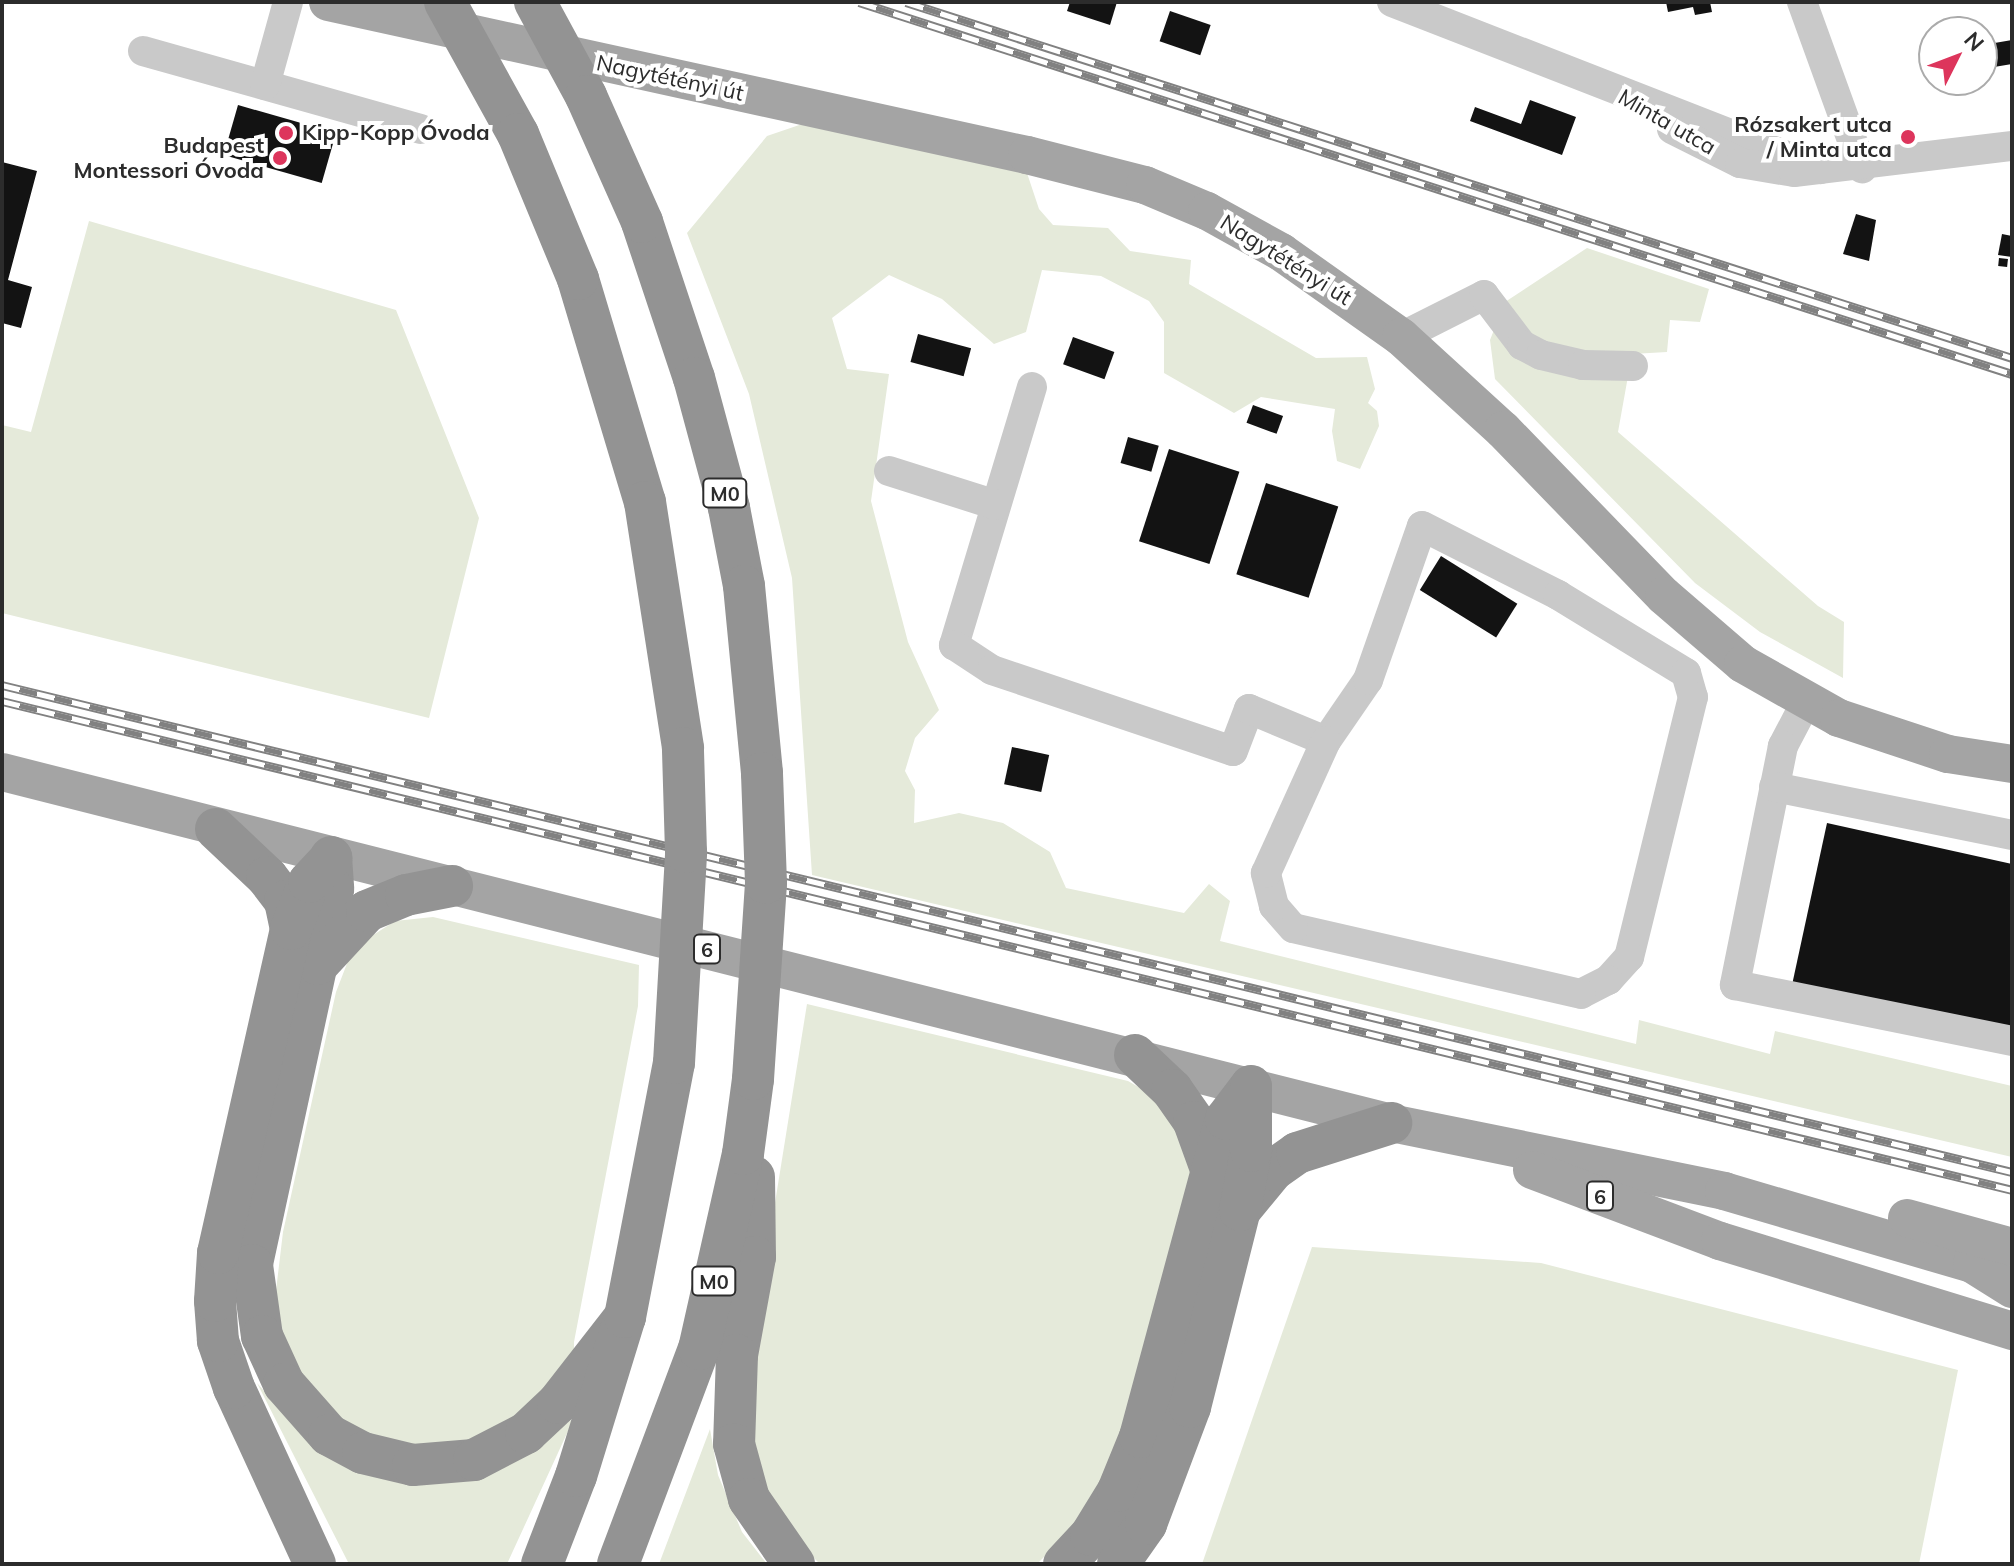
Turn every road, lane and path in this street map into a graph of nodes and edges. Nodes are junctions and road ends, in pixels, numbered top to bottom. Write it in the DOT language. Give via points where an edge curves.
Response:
graph roads {
  1 [pos="288,2"];
  2 [pos="328,2"];
  3 [pos="445,2"];
  4 [pos="535,2"];
  5 [pos="1392,2"];
  6 [pos="1802,2"];
  7 [pos="143,51"];
  8 [pos="265,85"];
  9 [pos="420,129"];
  10 [pos="2012,146"];
  11 [pos="1862,168"];
  12 [pos="1401,337"];
  13 [pos="1633,366"];
  14 [pos="1032,387"];
  15 [pos="889,471"];
  16 [pos="996,505"];
  17 [pos="1735,656"];
  18 [pos="1686,673"];
  19 [pos="1806,702"];
  20 [pos="1326,741"];
  21 [pos="2012,764"];
  22 [pos="2,772"];
  23 [pos="1774,787"];
  24 [pos="216,829"];
  25 [pos="2012,835"];
  26 [pos="331,857"];
  27 [pos="452,886"];
  28 [pos="291,929"];
  29 [pos="315,968"];
  30 [pos="2012,1041"];
  31 [pos="1135,1055"];
  32 [pos="753,1079"];
  33 [pos="1251,1086"];
  34 [pos="1406,1126"];
  35 [pos="1211,1169"];
  36 [pos="1724,1191"];
  37 [pos="1240,1210"];
  38 [pos="2012,1247"];
  39 [pos="2012,1289"];
  40 [pos="625,1317"];
  41 [pos="2012,1331"];
  42 [pos="315,1564"];
  43 [pos="542,1564"];
  44 [pos="618,1564"];
  45 [pos="794,1564"];
  46 [pos="1064,1564"];
  47 [pos="1118,1564"];
  1 -- 8 [label="street"];
  2 -- 12 [label="main road, Nagytétényi út" via="1145,185 1257,237"];
  3 -- 40 [label="highway, bridge" via="518,134 578,279 645,502 683,748 686,852 674,1063"];
  4 -- 32 [label="highway, M0, bridge" via="586,96 642,222 729,508 744,586 762,773 766,883"];
  5 -- 11 [label="street, Minta utca" via="1606,87 1740,163 1763,170"];
  6 -- 11 [label="street"];
  7 -- 8 [label="street"];
  8 -- 9 [label="street"];
  10 -- 11 [label="street"];
  12 -- 13 [label="street" via="1484,295 1522,345 1541,355 1583,365"];
  12 -- 17 [label="main road, Nagytétényi út" via="1503,430 1664,596"];
  14 -- 16 [label="street"];
  15 -- 16 [label="street"];
  16 -- 20 [label="street" via="954,645 992,670 1233,751 1249,709"];
  17 -- 18 [label="street"];
  17 -- 19 [label="main road, Nagytétényi út"];
  18 -- 20 [label="street" via="1558,595 1422,526 1368,680"];
  18 -- 20 [label="street" via="1693,697 1629,957 1608,980 1581,994 1293,928 1274,906 1266,873"];
  19 -- 21 [label="main road, Nagytétényi út" via="1890,737 1948,754"];
  19 -- 23 [label="street" via="1783,746"];
  22 -- 24 [label="main road, 6"];
  23 -- 25 [label="street"];
  23 -- 30 [label="street" via="1735,985"];
  24 -- 26 [label="main road, 6"];
  24 -- 28 [label="highway" via="267,877 285,901"];
  26 -- 27 [label="main road, 6"];
  26 -- 28 [label="highway" via="309,882"];
  26 -- 29 [label="highway" via="333,889"];
  27 -- 29 [label="highway" via="406,895 367,911"];
  27 -- 31 [label="main road, 6"];
  28 -- 42 [label="highway" via="218,1253 215,1301 218,1341 234,1388"];
  29 -- 40 [label="highway" via="252,1265 262,1336 304,1412 329,1435 389,1463 474,1460 526,1433 558,1403"];
  31 -- 33 [label="main road, 6"];
  31 -- 35 [label="highway" via="1172,1090 1194,1122"];
  32 -- 44 [label="highway, M0" via="743,1154 699,1349"];
  32 -- 45 [label="highway" via="755,1257 737,1355 734,1444 749,1499"];
  33 -- 34 [label="main road, 6"];
  33 -- 35 [label="highway" via="1226,1119"];
  33 -- 37 [label="highway" via="1251,1151"];
  34 -- 36 [label="main road, 6"];
  34 -- 37 [label="highway" via="1297,1153 1273,1170"];
  34 -- 41 [label="main road, 6" via="1720,1241"];
  35 -- 46 [label="highway" via="1140,1437 1118,1491 1091,1535"];
  36 -- 38 [label="main road" via="1831,1197"];
  36 -- 39 [label="main road, 6" via="1972,1264"];
  37 -- 47 [label="highway" via="1167,1477 1146,1524"];
  40 -- 43 [label="highway" via="576,1476"];
}
